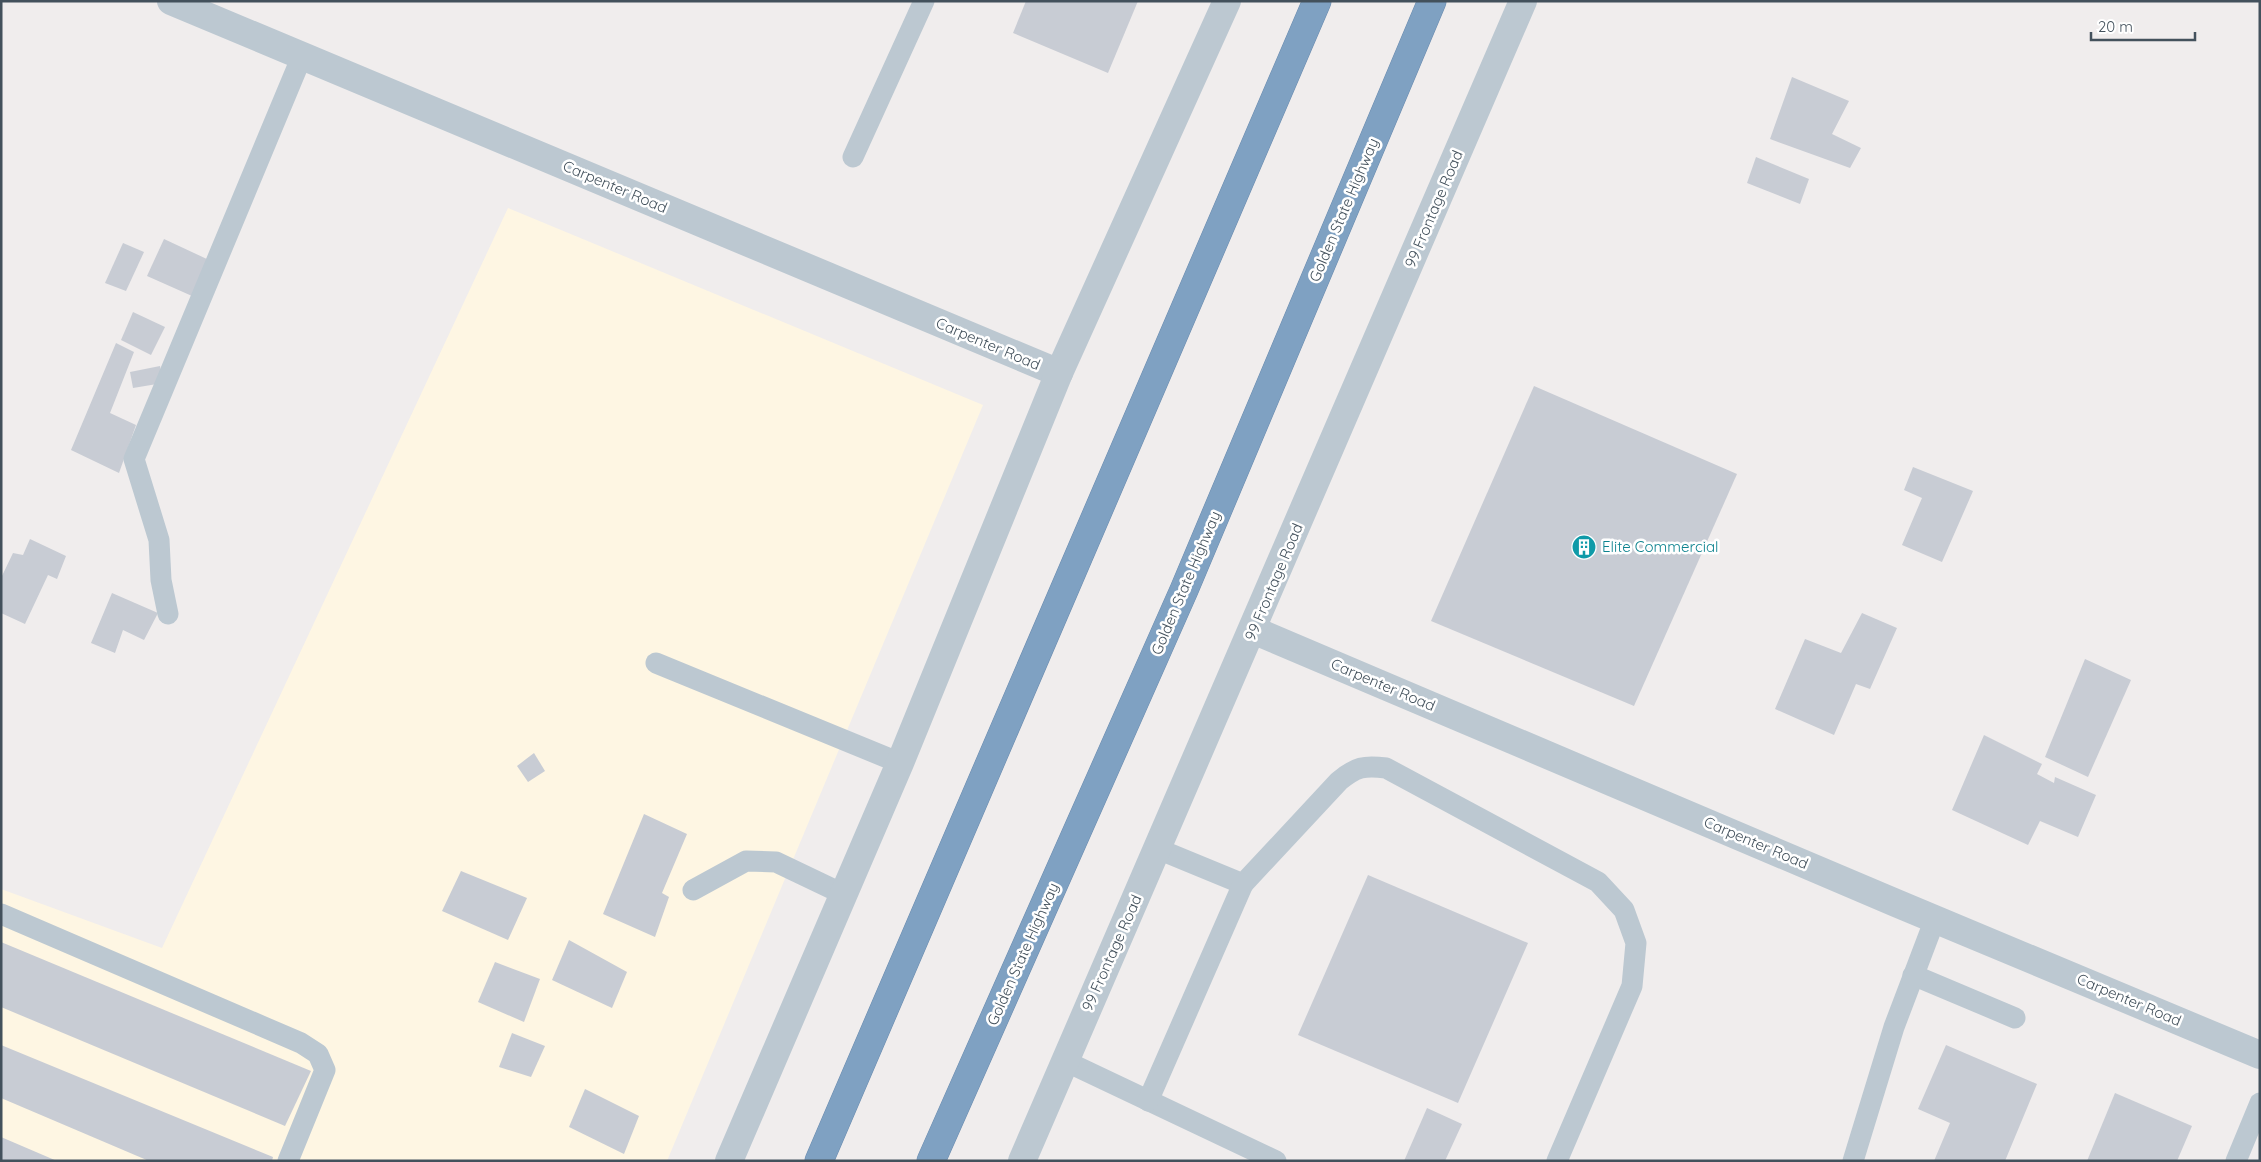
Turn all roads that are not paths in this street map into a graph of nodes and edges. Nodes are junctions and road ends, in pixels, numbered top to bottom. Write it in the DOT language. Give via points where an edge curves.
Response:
graph roads {
  1 [pos="170,1"];
  2 [pos="924,1"];
  3 [pos="1227,1"];
  4 [pos="1317,1"];
  5 [pos="1432,1"];
  6 [pos="1523,1"];
  7 [pos="302,56"];
  8 [pos="853,157"];
  9 [pos="1059,373"];
  10 [pos="168,614"];
  11 [pos="1253,630"];
  12 [pos="656,663"];
  13 [pos="900,763"];
  14 [pos="1158,849"];
  15 [pos="1243,884"];
  16 [pos="693,890"];
  17 [pos="843,894"];
  18 [pos="1,914"];
  19 [pos="1935,919"];
  20 [pos="1913,976"];
  21 [pos="2015,1018"];
  22 [pos="2260,1055"];
  23 [pos="1065,1061"];
  24 [pos="1148,1101"];
  25 [pos="2260,1103"];
  26 [pos="288,1161"];
  27 [pos="729,1161"];
  28 [pos="819,1161"];
  29 [pos="931,1161"];
  30 [pos="1022,1161"];
  31 [pos="1276,1161"];
  32 [pos="1557,1161"];
  33 [pos="1853,1161"];
  34 [pos="2236,1161"];
  1 -- 7 [label="street, Carpenter Road"];
  2 -- 8 [label="lane"];
  3 -- 9 [label="street"];
  4 -- 28 [label="highway"];
  5 -- 29 [label="highway, Golden State Highway" via="1184,590"];
  6 -- 11 [label="street, 99 Frontage Road"];
  7 -- 9 [label="street, Carpenter Road"];
  7 -- 10 [label="lane" via="134,459 159,540 161,580"];
  9 -- 13 [label="street"];
  11 -- 14 [label="street, 99 Frontage Road"];
  11 -- 19 [label="street, Carpenter Road"];
  12 -- 13 [label="lane"];
  13 -- 17 [label="street"];
  14 -- 15 [label="lane"];
  14 -- 23 [label="street, 99 Frontage Road"];
  15 -- 24 [label="lane"];
  15 -- 32 [label="lane" via="1339,780 1352,770 1368,765 1386,768 1598,882 1624,910 1636,943 1632,986"];
  16 -- 17 [label="lane" via="746,861 776,862"];
  17 -- 27 [label="street"];
  18 -- 26 [label="lane" via="301,1043 318,1054 325,1070"];
  19 -- 20 [label="lane"];
  19 -- 22 [label="street, Carpenter Road"];
  20 -- 21 [label="lane"];
  20 -- 33 [label="lane"];
  23 -- 24 [label="lane"];
  23 -- 30 [label="street, 99 Frontage Road"];
  24 -- 31 [label="lane"];
  25 -- 34 [label="lane"];
}
